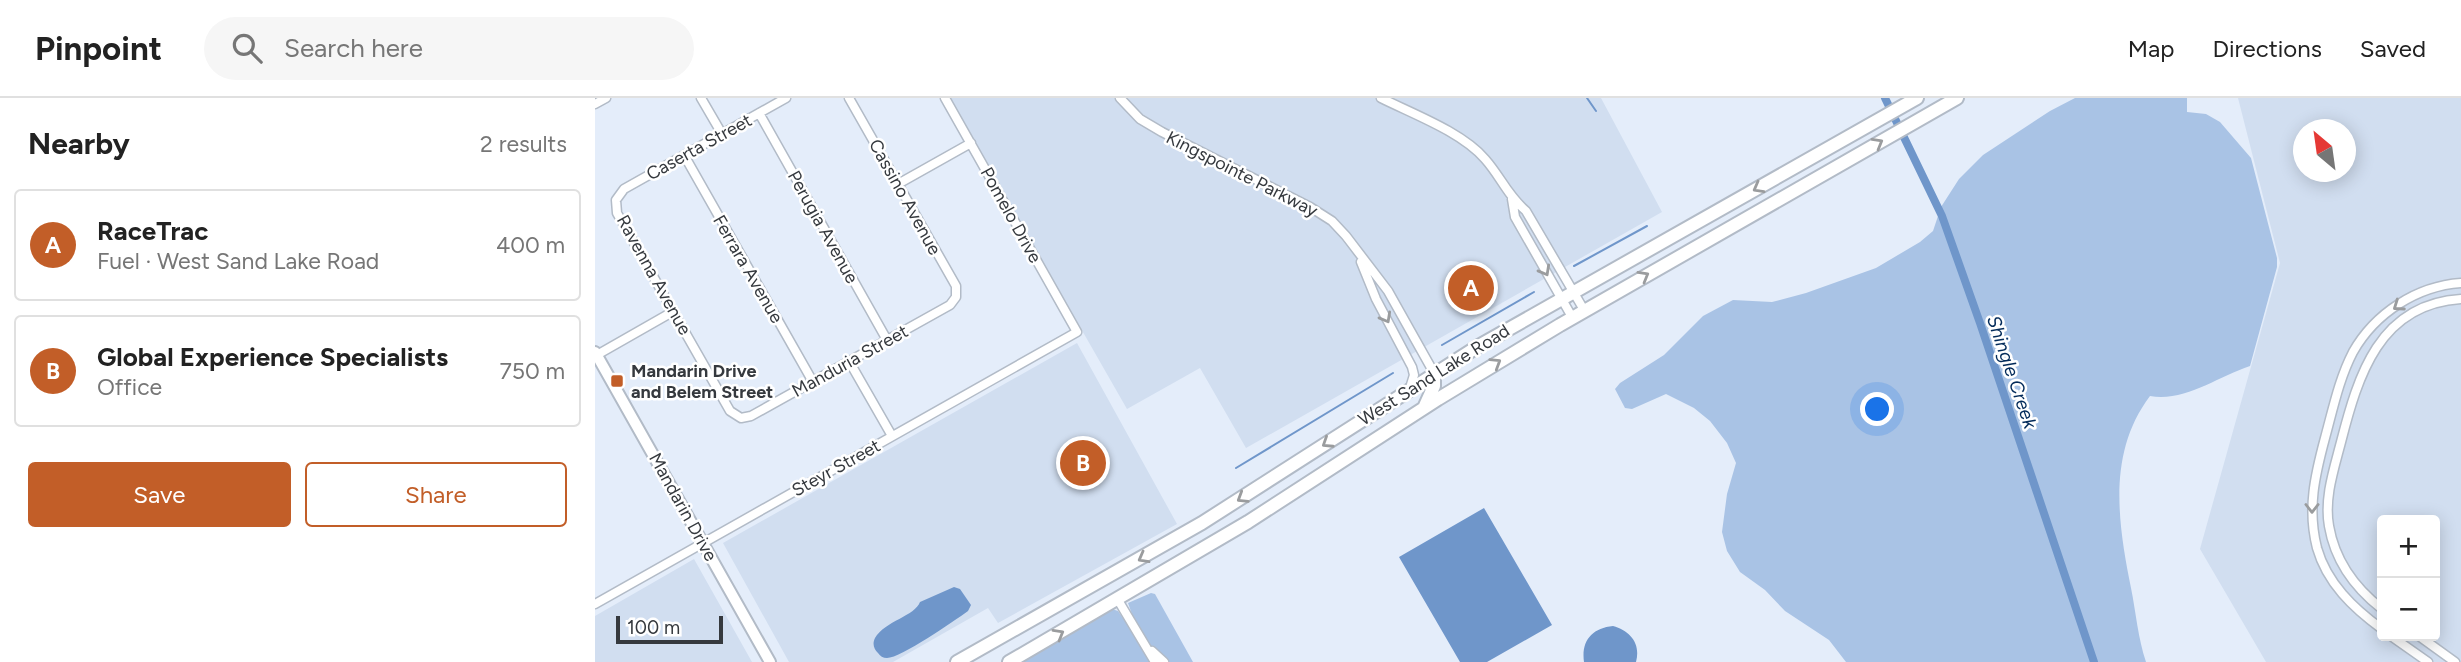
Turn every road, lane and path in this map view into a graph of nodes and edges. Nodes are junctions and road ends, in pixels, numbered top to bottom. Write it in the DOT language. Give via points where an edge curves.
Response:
graph roads {
  1 [pos="606,98"];
  2 [pos="701,98"];
  3 [pos="786,98"];
  4 [pos="849,98"];
  5 [pos="945,98"];
  6 [pos="1120,98"];
  7 [pos="1381,98"];
  8 [pos="1917,98"];
  9 [pos="1957,98"];
  10 [pos="595,104"];
  11 [pos="759,113"];
  12 [pos="722,134"];
  13 [pos="971,143"];
  14 [pos="684,155"];
  15 [pos="898,184"];
  16 [pos="1512,199"];
  17 [pos="616,200"];
  18 [pos="1542,236"];
  19 [pos="1530,243"];
  20 [pos="1359,256"];
  21 [pos="2461,283"];
  22 [pos="2421,291"];
  23 [pos="1573,292"];
  24 [pos="956,298"];
  25 [pos="1561,299"];
  26 [pos="2461,299"];
  27 [pos="2430,306"];
  28 [pos="1584,310"];
  29 [pos="674,311"];
  30 [pos="1572,317"];
  31 [pos="1077,332"];
  32 [pos="887,340"];
  33 [pos="596,354"];
  34 [pos="849,361"];
  35 [pos="1434,373"];
  36 [pos="813,382"];
  37 [pos="1410,388"];
  38 [pos="2337,395"];
  39 [pos="2352,400"];
  40 [pos="1424,408"];
  41 [pos="741,418"];
  42 [pos="892,436"];
  43 [pos="703,543"];
  44 [pos="1118,600"];
  45 [pos="595,604"];
  46 [pos="2377,605"];
  47 [pos="2377,625"];
  48 [pos="2398,641"];
  49 [pos="2426,641"];
  50 [pos="1148,646"];
  51 [pos="770,662"];
  52 [pos="957,662"];
  53 [pos="1009,662"];
  54 [pos="1155,662"];
  55 [pos="1164,662"];
  56 [pos="2428,662"];
  57 [pos="2455,662"];
  1 -- 10 [label="street"];
  2 -- 12 [label="street"];
  3 -- 11 [label="street, Caserta Street"];
  4 -- 15 [label="street, Cassino Avenue"];
  5 -- 13 [label="street, Pomelo Drive"];
  6 -- 20 [label="street, Kingspointe Parkway" via="1140,119 1162,132 1332,221"];
  7 -- 16 [label="street" via="1468,144 1485,158"];
  8 -- 23 [label="main road, West Sand Lake Road, one-way"];
  28 -- 9 [label="main road, West Sand Lake Road, one-way"];
  11 -- 12 [label="street, Caserta Street"];
  11 -- 32 [label="street, Perugia Avenue"];
  12 -- 14 [label="street, Caserta Street"];
  13 -- 15 [label="street"];
  13 -- 31 [label="street, Pomelo Drive"];
  14 -- 17 [label="street, Caserta Street" via="624,190"];
  14 -- 36 [label="street, Ferrara Avenue"];
  15 -- 24 [label="street, Cassino Avenue" via="956,286"];
  16 -- 18 [label="street"];
  16 -- 19 [label="street" via="1515,217"];
  17 -- 29 [label="street, Ravenna Avenue" via="617,213"];
  18 -- 19 [label="street"];
  18 -- 23 [label="street"];
  19 -- 25 [label="street, one-way"];
  20 -- 35 [label="street, Kingspointe Parkway" via="1388,291"];
  20 -- 37 [label="street, Kingspointe Parkway, one-way" via="1412,367"];
  21 -- 22 [label="street"];
  22 -- 27 [label="street"];
  22 -- 38 [label="street, one-way" via="2367,332 2354,351"];
  23 -- 25 [label="main road, West Sand Lake Road"];
  23 -- 28 [label="street"];
  24 -- 32 [label="street, Manduria Street"];
  25 -- 30 [label="street"];
  25 -- 35 [label="main road, West Sand Lake Road"];
  26 -- 27 [label="street"];
  27 -- 39 [label="street" via="2380,342"];
  28 -- 30 [label="main road, West Sand Lake Road"];
  29 -- 33 [label="street"];
  29 -- 41 [label="street, Ravenna Avenue" via="730,411"];
  40 -- 30 [label="main road, West Sand Lake Road, one-way"];
  31 -- 42 [label="street, Steyr Street"];
  32 -- 34 [label="street, Manduria Street"];
  33 -- 43 [label="street, Mandarin Drive"];
  34 -- 36 [label="street, Manduria Street"];
  34 -- 42 [label="street"];
  35 -- 37 [label="main road, West Sand Lake Road"];
  35 -- 40 [label="main road"];
  36 -- 41 [label="street, Manduria Street"];
  37 -- 52 [label="main road, West Sand Lake Road, one-way" via="1202,523"];
  38 -- 39 [label="street"];
  38 -- 47 [label="street, one-way" via="2313,487 2312,525 2333,582"];
  39 -- 46 [label="street" via="2331,480 2328,523 2341,563"];
  40 -- 44 [label="main road, West Sand Lake Road"];
  42 -- 43 [label="street, Steyr Street"];
  43 -- 45 [label="street, Steyr Street"];
  43 -- 51 [label="street, Mandarin Drive"];
  44 -- 50 [label="street"];
  53 -- 44 [label="main road, West Sand Lake Road, one-way"];
  48 -- 56 [label="street"];
  49 -- 57 [label="street"];
  50 -- 54 [label="street"];
  50 -- 55 [label="street"];
}
